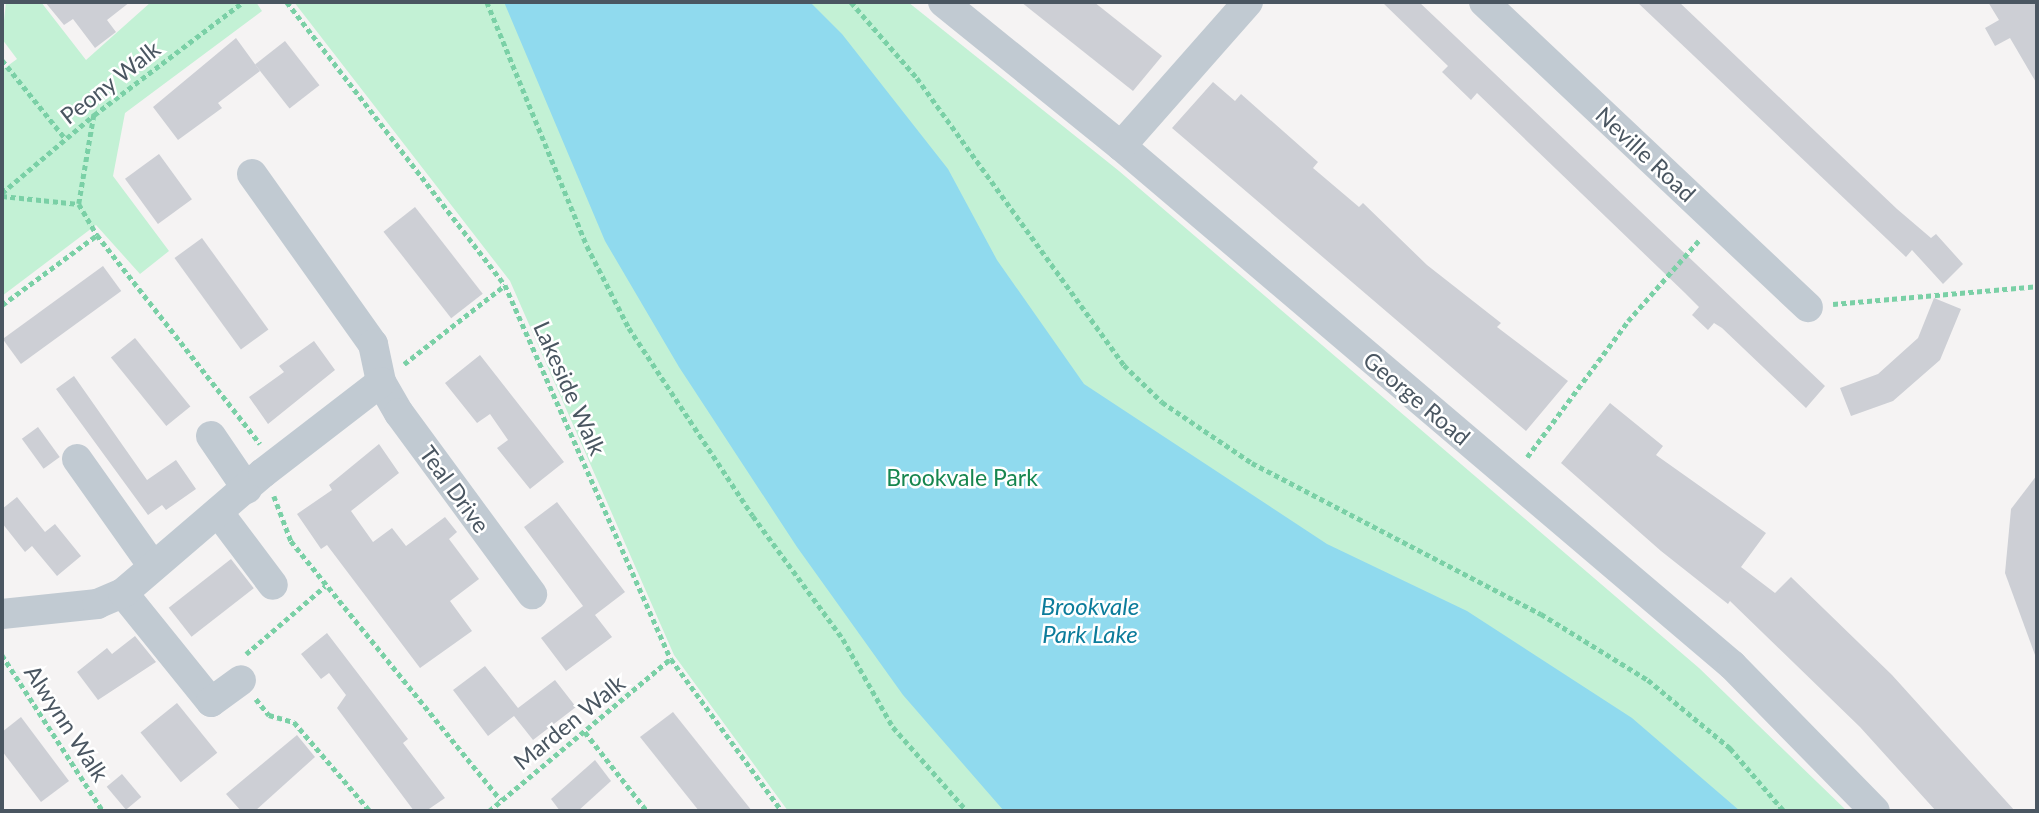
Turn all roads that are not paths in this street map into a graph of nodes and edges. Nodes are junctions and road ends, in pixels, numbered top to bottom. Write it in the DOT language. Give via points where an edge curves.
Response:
graph roads {
  1 [pos="943,2"];
  2 [pos="1248,2"];
  3 [pos="1483,2"];
  4 [pos="1121,146"];
  5 [pos="252,174"];
  6 [pos="1808,307"];
  7 [pos="381,382"];
  8 [pos="211,436"];
  9 [pos="77,458"];
  10 [pos="247,489"];
  11 [pos="218,512"];
  12 [pos="152,565"];
  13 [pos="273,585"];
  14 [pos="123,593"];
  15 [pos="532,594"];
  16 [pos="2,614"];
  17 [pos="242,680"];
  18 [pos="1875,811"];
  1 -- 4 [label="street, George Road"];
  2 -- 4 [label="street"];
  3 -- 6 [label="street, Neville Road"];
  4 -- 18 [label="street, George Road" via="1732,665"];
  5 -- 7 [label="street, Teal Drive" via="373,344"];
  7 -- 10 [label="street"];
  7 -- 15 [label="street, Teal Drive"];
  8 -- 10 [label="street"];
  9 -- 12 [label="street"];
  10 -- 11 [label="street"];
  11 -- 12 [label="street"];
  11 -- 13 [label="street"];
  12 -- 14 [label="street"];
  14 -- 16 [label="street" via="97,604"];
  14 -- 17 [label="street" via="211,702"];
}
